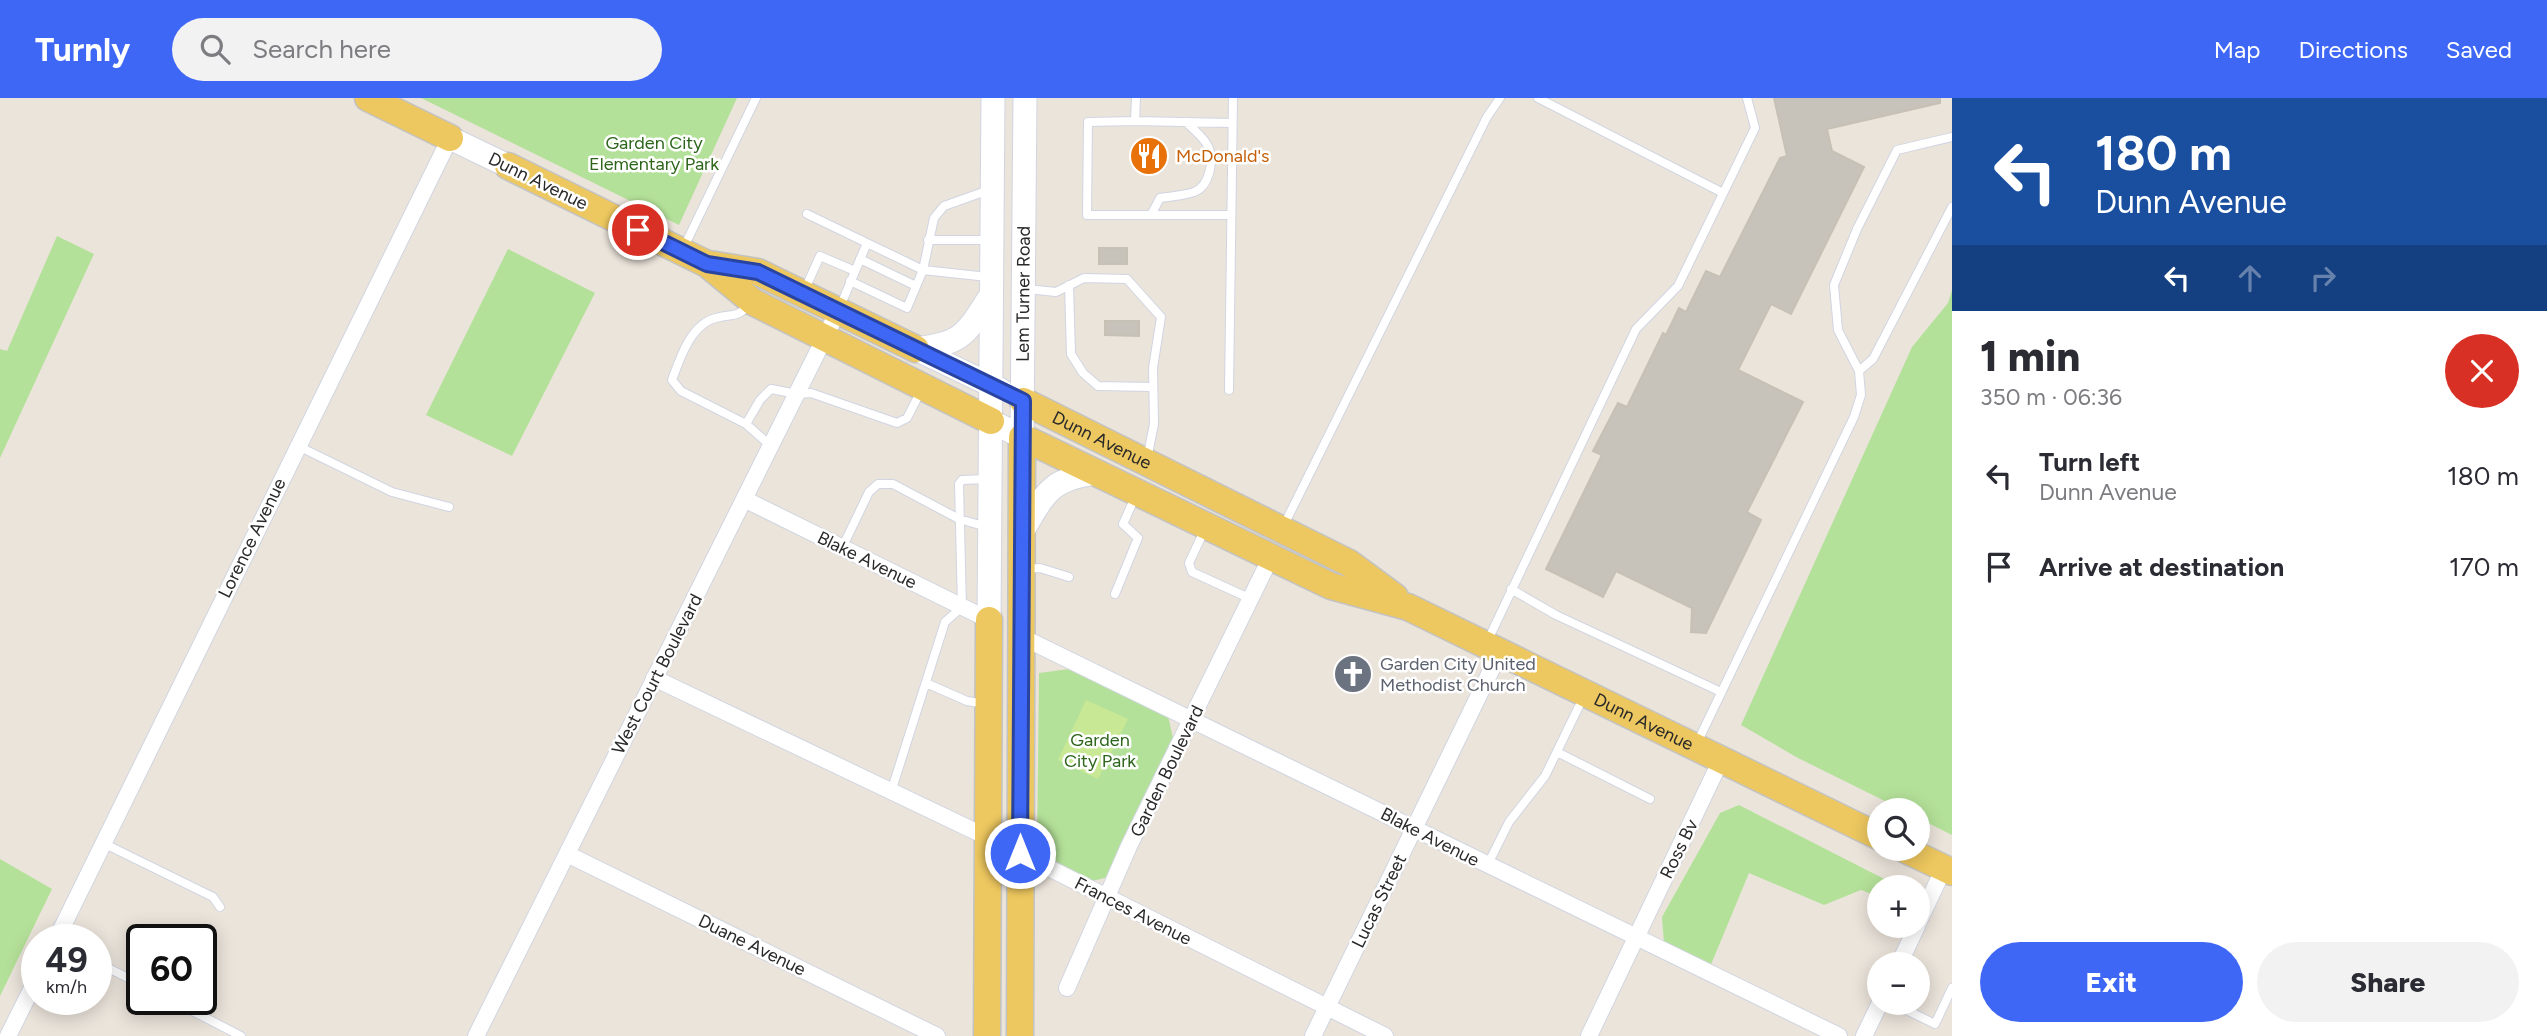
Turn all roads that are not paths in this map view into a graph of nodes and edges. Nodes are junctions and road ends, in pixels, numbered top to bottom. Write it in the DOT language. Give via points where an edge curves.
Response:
graph roads {
  1 [pos="368,98"];
  2 [pos="756,98"];
  3 [pos="993,98"];
  4 [pos="1025,98"];
  5 [pos="1136,98"];
  6 [pos="1233,98"];
  7 [pos="1500,98"];
  8 [pos="1538,98"];
  9 [pos="1747,98"];
  10 [pos="1135,121"];
  11 [pos="1186,122"];
  12 [pos="1232,123"];
  13 [pos="1952,137"];
  14 [pos="450,138"];
  15 [pos="508,166"];
  16 [pos="992,189"];
  17 [pos="1723,193"];
  18 [pos="1952,207"];
  19 [pos="807,214"];
  20 [pos="1151,215"];
  21 [pos="1230,215"];
  22 [pos="928,240"];
  23 [pos="992,240"];
  24 [pos="867,243"];
  25 [pos="682,252"];
  26 [pos="860,259"];
  27 [pos="707,264"];
  28 [pos="923,270"];
  29 [pos="855,271"];
  30 [pos="850,281"];
  31 [pos="1069,285"];
  32 [pos="916,286"];
  33 [pos="991,286"];
  34 [pos="1023,288"];
  35 [pos="803,294"];
  36 [pos="753,302"];
  37 [pos="838,311"];
  38 [pos="824,339"];
  39 [pos="916,349"];
  40 [pos="1859,372"];
  41 [pos="991,385"];
  42 [pos="1153,387"];
  43 [pos="923,388"];
  44 [pos="1229,390"];
  45 [pos="797,394"];
  46 [pos="1023,401"];
  47 [pos="990,421"];
  48 [pos="746,424"];
  49 [pos="1022,437"];
  50 [pos="298,446"];
  51 [pos="771,446"];
  52 [pos="1147,462"];
  53 [pos="1097,473"];
  54 [pos="990,479"];
  55 [pos="1137,492"];
  56 [pos="744,499"];
  57 [pos="449,507"];
  58 [pos="959,519"];
  59 [pos="1206,526"];
  60 [pos="990,528"];
  61 [pos="1282,530"];
  62 [pos="1022,532"];
  63 [pos="842,548"];
  64 [pos="1271,557"];
  65 [pos="1022,569"];
  66 [pos="1069,578"];
  67 [pos="1511,589"];
  68 [pos="1115,594"];
  69 [pos="1251,599"];
  70 [pos="962,607"];
  71 [pos="1408,607"];
  72 [pos="989,620"];
  73 [pos="1022,637"];
  74 [pos="1493,649"];
  75 [pos="654,678"];
  76 [pos="926,683"];
  77 [pos="1721,692"];
  78 [pos="1586,693"];
  79 [pos="989,705"];
  80 [pos="1193,720"];
  81 [pos="1695,747"];
  82 [pos="1557,752"];
  83 [pos="1721,760"];
  84 [pos="891,792"];
  85 [pos="1650,799"];
  86 [pos="1414,829"];
  87 [pos="1867,831"];
  88 [pos="988,837"];
  89 [pos="103,843"];
  90 [pos="1020,853"];
  91 [pos="567,854"];
  92 [pos="1929,861"];
  93 [pos="1487,866"];
  94 [pos="1948,870"];
  95 [pos="1107,898"];
  96 [pos="1930,901"];
  97 [pos="220,907"];
  98 [pos="64,924"];
  99 [pos="1637,937"];
  100 [pos="1067,988"];
  101 [pos="1952,988"];
  102 [pos="1327,1009"];
  103 [pos="21,1010"];
  104 [pos="200,1015"];
  105 [pos="1874,1015"];
  106 [pos="1917,1015"];
  107 [pos="481,1034"];
  108 [pos="8,1036"];
  109 [pos="241,1036"];
  110 [pos="937,1036"];
  111 [pos="987,1036"];
  112 [pos="1020,1036"];
  113 [pos="1313,1036"];
  114 [pos="1385,1036"];
  115 [pos="1589,1036"];
  116 [pos="1839,1036"];
  117 [pos="1864,1036"];
  1 -- 14 [label="main road, Dunn Avenue"];
  2 -- 25 [label="lane"];
  3 -- 16 [label="main road, Lem Turner Road"];
  4 -- 34 [label="main road, Lem Turner Road"];
  5 -- 10 [label="lane"];
  6 -- 12 [label="lane"];
  7 -- 61 [label="lane"];
  8 -- 17 [label="lane"];
  9 -- 17 [label="lane" via="1755,128"];
  10 -- 11 [label="lane"];
  10 -- 20 [label="lane" via="1088,122 1087,215"];
  11 -- 12 [label="lane"];
  11 -- 20 [label="lane" via="1209,147 1208,180 1194,192 1160,198"];
  12 -- 21 [label="lane"];
  13 -- 40 [label="lane" via="1896,150 1834,285 1838,330"];
  14 -- 15 [label="main road, Dunn Avenue"];
  14 -- 50 [label="street, Lorence Avenue"];
  15 -- 25 [label="main road, Dunn Avenue"];
  16 -- 22 [label="lane" via="944,206 934,218"];
  16 -- 23 [label="main road, Lem Turner Road"];
  17 -- 67 [label="lane" via="1678,286 1636,329"];
  18 -- 40 [label="lane" via="1873,359"];
  19 -- 24 [label="lane"];
  20 -- 21 [label="lane"];
  21 -- 44 [label="lane"];
  22 -- 23 [label="lane"];
  22 -- 28 [label="lane"];
  23 -- 33 [label="main road, Lem Turner Road"];
  24 -- 26 [label="lane"];
  24 -- 28 [label="lane"];
  25 -- 27 [label="main road, Dunn Avenue"];
  26 -- 29 [label="lane"];
  26 -- 32 [label="lane"];
  27 -- 35 [label="main road, Dunn Avenue" via="758,272"];
  27 -- 36 [label="main road, Dunn Avenue"];
  28 -- 32 [label="lane"];
  28 -- 33 [label="lane"];
  29 -- 30 [label="lane"];
  29 -- 35 [label="lane" via="820,256"];
  30 -- 32 [label="lane" via="907,308"];
  30 -- 37 [label="lane"];
  31 -- 34 [label="lane" via="1056,292"];
  31 -- 42 [label="lane" via="1071,354 1083,373 1098,386"];
  31 -- 42 [label="lane" via="1084,278 1126,279 1161,317"];
  33 -- 39 [label="main road" via="963,336 942,346"];
  33 -- 41 [label="main road, Lem Turner Road"];
  34 -- 46 [label="main road, Lem Turner Road"];
  35 -- 37 [label="main road, Dunn Avenue"];
  36 -- 38 [label="main road, Dunn Avenue"];
  36 -- 48 [label="lane" via="737,316 714,318 697,327 672,380 681,391"];
  37 -- 38 [label="street, West Court Boulevard"];
  37 -- 39 [label="main road, Dunn Avenue"];
  38 -- 43 [label="main road, Dunn Avenue"];
  38 -- 45 [label="street, West Court Boulevard"];
  39 -- 41 [label="main road, Dunn Avenue"];
  40 -- 77 [label="lane" via="1861,395 1854,417"];
  41 -- 46 [label="main road, Dunn Avenue"];
  41 -- 47 [label="main road, Lem Turner Road"];
  42 -- 52 [label="lane" via="1154,424"];
  43 -- 45 [label="lane" via="907,418 897,423 811,393"];
  43 -- 47 [label="main road, Dunn Avenue"];
  45 -- 48 [label="lane" via="771,388"];
  45 -- 51 [label="street, West Court Boulevard"];
  46 -- 49 [label="main road, Lem Turner Road"];
  46 -- 52 [label="main road, Dunn Avenue"];
  47 -- 49 [label="main road, Dunn Avenue"];
  47 -- 54 [label="main road, Lem Turner Road"];
  48 -- 51 [label="lane"];
  49 -- 53 [label="main road, Dunn Avenue"];
  49 -- 62 [label="main road, Lem Turner Road"];
  50 -- 57 [label="lane" via="392,492"];
  50 -- 89 [label="street, Lorence Avenue"];
  51 -- 56 [label="street, West Court Boulevard"];
  52 -- 61 [label="main road, Dunn Avenue"];
  53 -- 55 [label="main road, Dunn Avenue"];
  53 -- 62 [label="main road" via="1056,483"];
  54 -- 58 [label="lane" via="962,480"];
  54 -- 60 [label="main road, Lem Turner Road"];
  55 -- 59 [label="main road, Dunn Avenue"];
  55 -- 68 [label="lane" via="1123,524 1138,538"];
  56 -- 63 [label="street, Blake Avenue"];
  56 -- 75 [label="street, West Court Boulevard"];
  58 -- 60 [label="lane"];
  58 -- 63 [label="lane" via="893,484 878,484 869,492"];
  58 -- 70 [label="lane"];
  59 -- 64 [label="main road, Dunn Avenue"];
  59 -- 69 [label="lane" via="1189,563 1192,572"];
  60 -- 72 [label="main road, Lem Turner Road"];
  61 -- 71 [label="main road, Dunn Avenue" via="1349,563"];
  62 -- 65 [label="main road, Lem Turner Road"];
  63 -- 70 [label="street, Blake Avenue"];
  64 -- 69 [label="street, Garden Boulevard"];
  64 -- 71 [label="main road, Dunn Avenue" via="1331,586"];
  65 -- 66 [label="lane" via="1040,568"];
  65 -- 73 [label="main road, Lem Turner Road"];
  67 -- 74 [label="lane"];
  67 -- 77 [label="lane" via="1556,615"];
  69 -- 80 [label="street, Garden Boulevard"];
  70 -- 72 [label="street, Blake Avenue"];
  70 -- 76 [label="lane" via="945,622"];
  71 -- 74 [label="main road, Dunn Avenue"];
  72 -- 79 [label="main road, Lem Turner Road"];
  73 -- 80 [label="street, Blake Avenue"];
  73 -- 90 [label="main road, Lem Turner Road"];
  74 -- 78 [label="main road, Dunn Avenue"];
  74 -- 86 [label="street, Lucas Street"];
  75 -- 84 [label="street, Frances Avenue"];
  75 -- 91 [label="street, West Court Boulevard"];
  76 -- 79 [label="lane"];
  76 -- 84 [label="lane"];
  77 -- 81 [label="lane"];
  78 -- 81 [label="main road, Dunn Avenue"];
  78 -- 82 [label="lane"];
  79 -- 88 [label="main road, Lem Turner Road"];
  80 -- 86 [label="street, Blake Avenue"];
  80 -- 95 [label="street, Garden Boulevard"];
  81 -- 83 [label="main road, Dunn Avenue"];
  82 -- 85 [label="lane"];
  82 -- 93 [label="lane" via="1545,776 1509,822"];
  83 -- 87 [label="main road, Dunn Avenue"];
  83 -- 99 [label="street, Ross Bv"];
  84 -- 88 [label="street, Frances Avenue"];
  86 -- 93 [label="street, Blake Avenue"];
  86 -- 102 [label="street, Lucas Street"];
  88 -- 90 [label="street, Frances Avenue"];
  88 -- 111 [label="main road, Lem Turner Road"];
  89 -- 97 [label="lane" via="213,897"];
  89 -- 98 [label="street, Lorence Avenue"];
  90 -- 95 [label="street, Frances Avenue"];
  90 -- 112 [label="main road, Lem Turner Road"];
  91 -- 107 [label="street, West Court Boulevard"];
  91 -- 110 [label="street, Duane Avenue"];
  92 -- 94 [label="main road"];
  93 -- 99 [label="street, Blake Avenue"];
  94 -- 96 [label="street"];
  95 -- 100 [label="street, Garden Boulevard"];
  95 -- 102 [label="street, Frances Avenue"];
  99 -- 115 [label="street, Ross Bv"];
  99 -- 116 [label="street, Blake Avenue"];
  101 -- 106 [label="lane" via="1935,1024"];
  102 -- 113 [label="street, Lucas Street"];
  102 -- 114 [label="street, Frances Avenue"];
  103 -- 108 [label="street"];
  104 -- 109 [label="lane"];
  105 -- 117 [label="street"];
}
